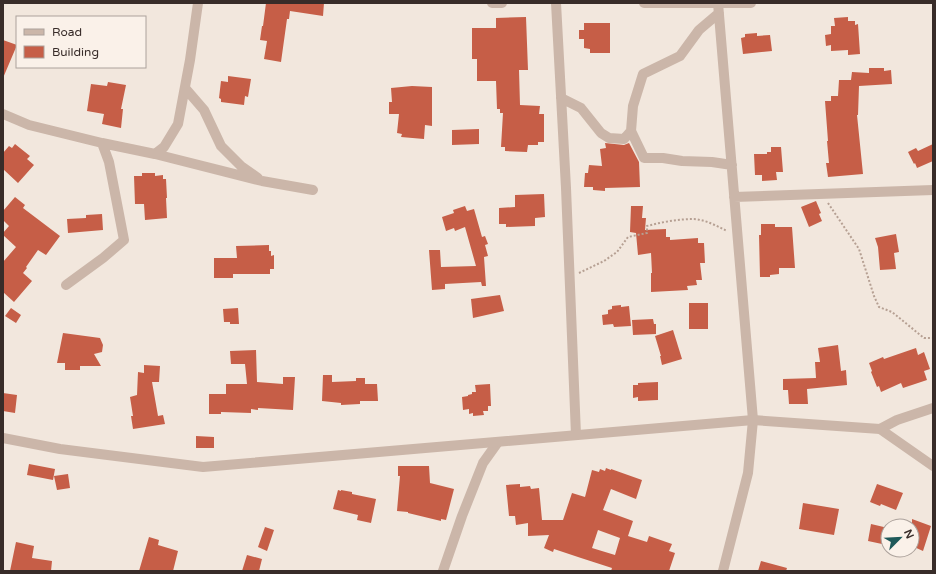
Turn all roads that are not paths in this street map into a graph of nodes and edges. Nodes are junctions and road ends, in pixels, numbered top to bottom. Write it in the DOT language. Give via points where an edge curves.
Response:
graph roads {
  1 [pos="198,3"];
  2 [pos="492,3"];
  3 [pos="502,3"];
  4 [pos="556,3"];
  5 [pos="644,3"];
  6 [pos="751,3"];
  7 [pos="719,7"];
  8 [pos="185,88"];
  9 [pos="561,98"];
  10 [pos="3,114"];
  11 [pos="631,131"];
  12 [pos="102,143"];
  13 [pos="155,154"];
  14 [pos="732,165"];
  15 [pos="262,182"];
  16 [pos="313,190"];
  17 [pos="933,190"];
  18 [pos="734,197"];
  19 [pos="66,285"];
  20 [pos="933,408"];
  21 [pos="753,420"];
  22 [pos="880,429"];
  23 [pos="576,435"];
  24 [pos="3,438"];
  25 [pos="498,442"];
  26 [pos="933,466"];
  27 [pos="443,571"];
  28 [pos="723,571"];
  1 -- 8 [label="street"];
  2 -- 3 [label="street"];
  4 -- 9 [label="street"];
  5 -- 7 [label="street"];
  6 -- 7 [label="street"];
  7 -- 11 [label="street" via="680,56 643,74 633,106"];
  7 -- 14 [label="street"];
  8 -- 13 [label="street" via="178,124 164,147"];
  8 -- 15 [label="street" via="204,110 221,146"];
  9 -- 11 [label="street" via="581,108 601,133 609,138 624,139"];
  9 -- 23 [label="street"];
  10 -- 12 [label="street" via="29,125"];
  11 -- 14 [label="street" via="644,158"];
  12 -- 13 [label="street"];
  12 -- 19 [label="street" via="109,162 124,240"];
  13 -- 15 [label="street"];
  14 -- 18 [label="street"];
  15 -- 16 [label="street"];
  17 -- 18 [label="street"];
  18 -- 21 [label="street"];
  20 -- 22 [label="street" via="897,420"];
  21 -- 22 [label="street"];
  21 -- 23 [label="street"];
  21 -- 28 [label="street" via="748,472"];
  22 -- 26 [label="street"];
  23 -- 25 [label="street"];
  24 -- 25 [label="street" via="60,449 203,467"];
  25 -- 27 [label="street" via="483,463"];
}
